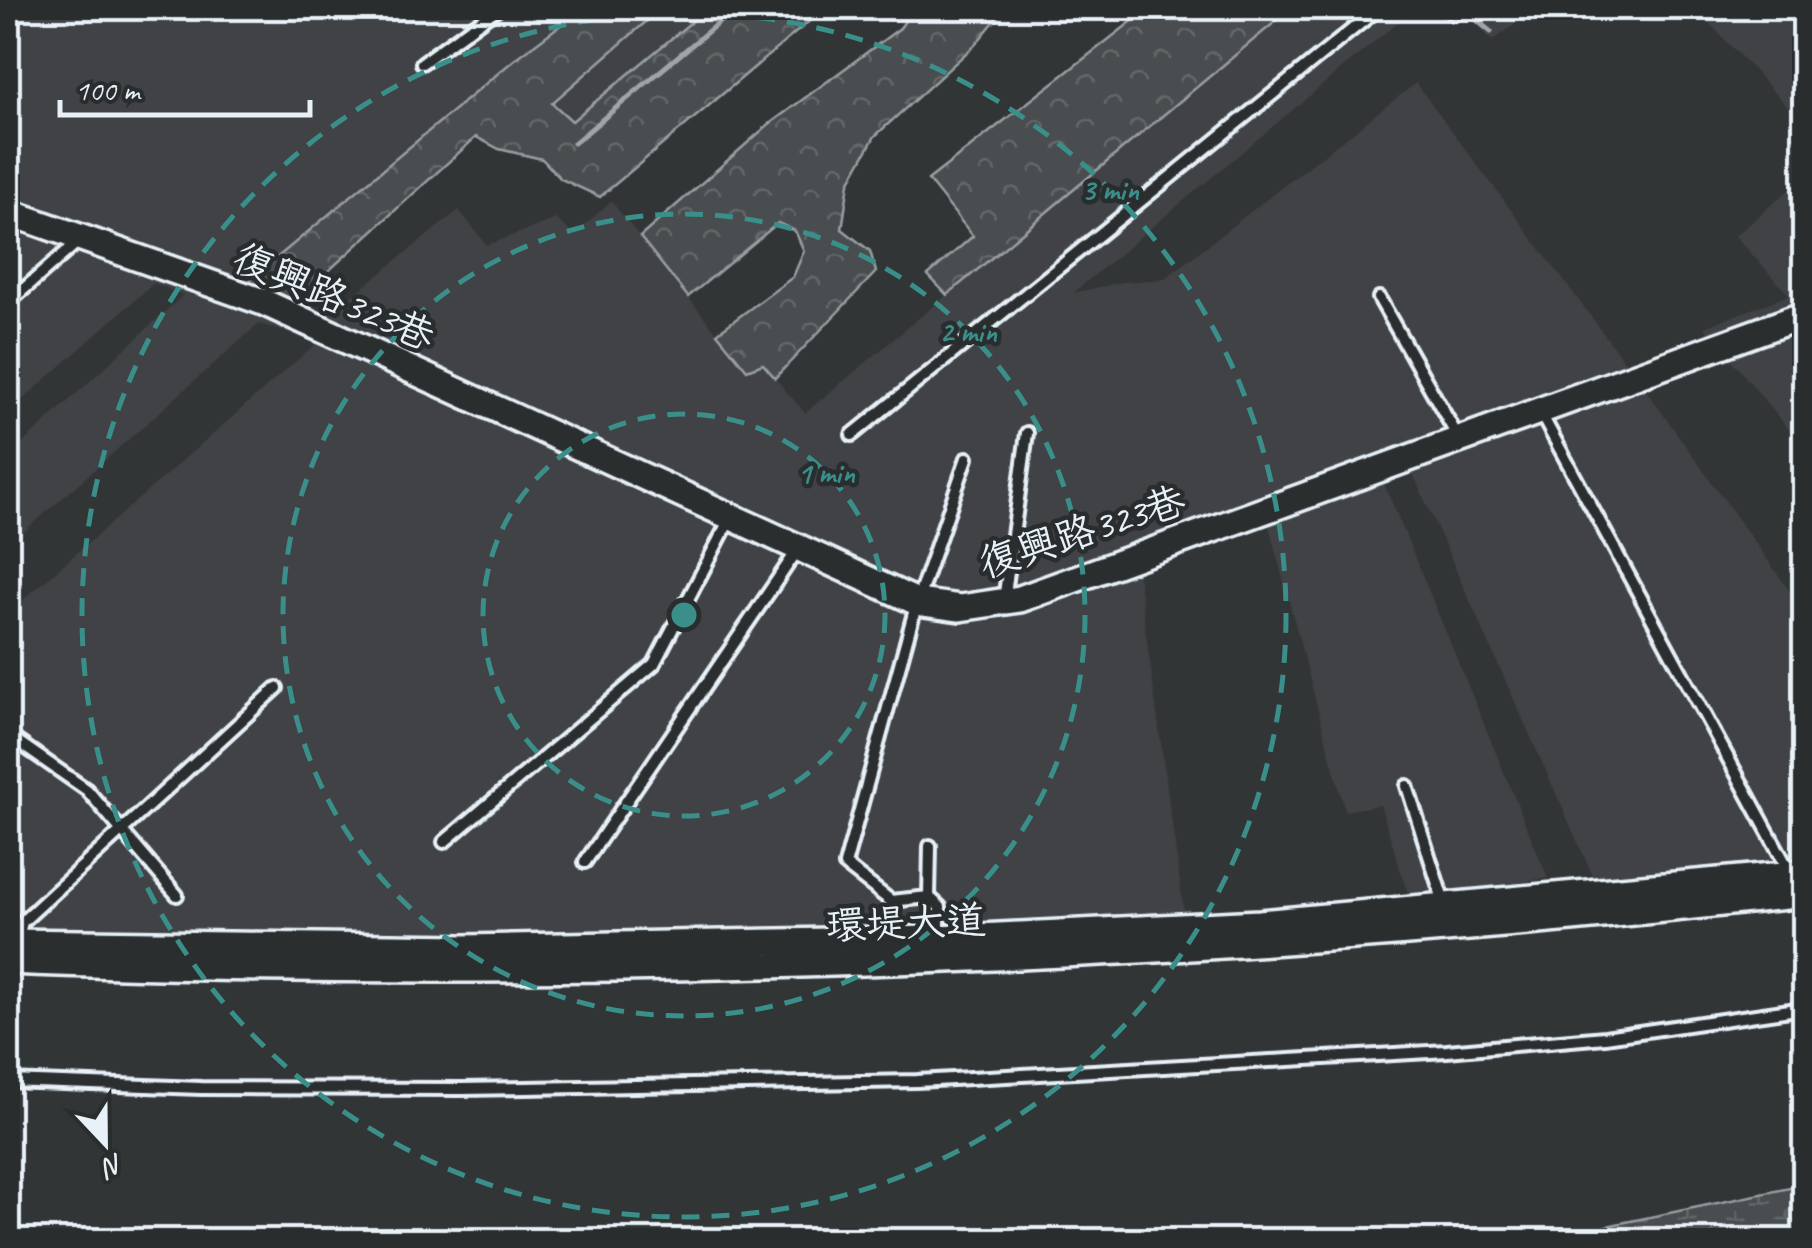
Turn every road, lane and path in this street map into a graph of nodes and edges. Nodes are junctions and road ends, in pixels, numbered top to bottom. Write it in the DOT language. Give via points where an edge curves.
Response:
graph roads {
  1 [pos="498,8"];
  2 [pos="1380,8"];
  3 [pos="1797,8"];
  4 [pos="1804,16"];
  5 [pos="422,63"];
  6 [pos="8,212"];
  7 [pos="81,238"];
  8 [pos="1379,298"];
  9 [pos="8,304"];
  10 [pos="1804,314"];
  11 [pos="1540,411"];
  12 [pos="1027,433"];
  13 [pos="852,435"];
  14 [pos="1460,440"];
  15 [pos="967,458"];
  16 [pos="732,516"];
  17 [pos="800,547"];
  18 [pos="918,602"];
  19 [pos="1003,603"];
  20 [pos="277,688"];
  21 [pos="8,735"];
  22 [pos="1407,786"];
  23 [pos="121,829"];
  24 [pos="444,842"];
  25 [pos="930,846"];
  26 [pos="585,862"];
  27 [pos="1800,880"];
  28 [pos="177,895"];
  29 [pos="929,898"];
  30 [pos="1445,907"];
  31 [pos="938,939"];
  32 [pos="12,952"];
  33 [pos="1804,1008"];
  34 [pos="8,1081"];
  1 -- 5 [label="lane"];
  2 -- 13 [label="lane"];
  3 -- 4 [label="lane"];
  6 -- 7 [label="street, 復興路323巷"];
  7 -- 9 [label="lane"];
  7 -- 16 [label="street, 復興路323巷" via="263,302"];
  8 -- 14 [label="lane"];
  10 -- 11 [label="street, 復興路323巷"];
  11 -- 14 [label="street, 復興路323巷"];
  11 -- 27 [label="lane"];
  12 -- 19 [label="lane"];
  14 -- 19 [label="street, 復興路323巷"];
  15 -- 18 [label="lane"];
  16 -- 17 [label="street, 復興路323巷"];
  16 -- 24 [label="lane" via="654,664"];
  17 -- 18 [label="street, 復興路323巷"];
  17 -- 26 [label="lane"];
  18 -- 19 [label="street, 復興路323巷" via="960,608"];
  18 -- 29 [label="lane" via="846,866 891,901"];
  20 -- 23 [label="lane"];
  21 -- 23 [label="lane" via="87,790"];
  22 -- 30 [label="lane"];
  23 -- 28 [label="lane"];
  23 -- 32 [label="lane" via="22,922"];
  25 -- 29 [label="lane"];
  27 -- 30 [label="street, 環堤大道"];
  27 -- 32 [label="street, 環堤大道" via="1442,929 939,960 402,970"];
  29 -- 31 [label="lane" via="940,907"];
  30 -- 31 [label="street, 環堤大道"];
  31 -- 32 [label="street, 環堤大道"];
  33 -- 34 [label="lane" via="1447,1051 917,1081 422,1089"];
}
